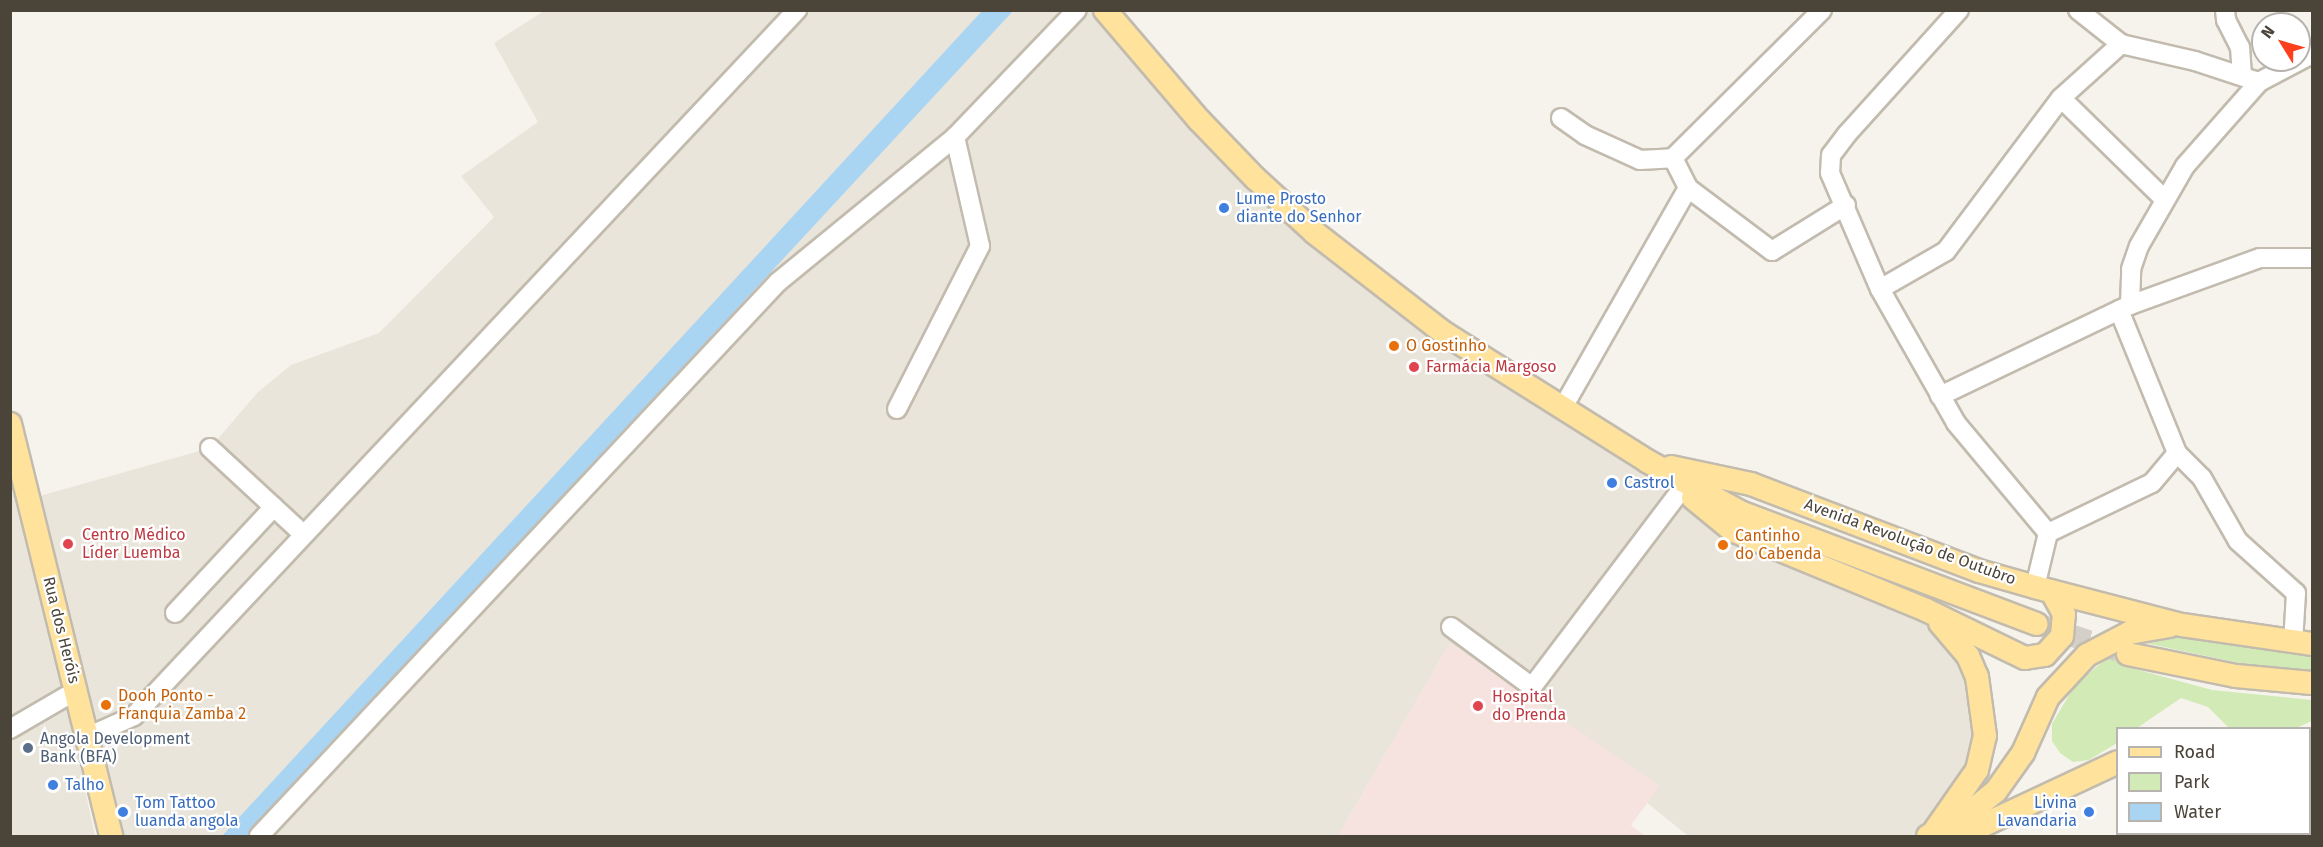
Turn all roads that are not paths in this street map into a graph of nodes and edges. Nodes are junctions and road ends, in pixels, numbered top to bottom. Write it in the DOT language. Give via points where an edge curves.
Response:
graph roads {
  1 [pos="797,10"];
  2 [pos="1077,10"];
  3 [pos="1105,10"];
  4 [pos="1822,10"];
  5 [pos="1959,10"];
  6 [pos="2078,10"];
  7 [pos="2225,10"];
  8 [pos="2121,44"];
  9 [pos="2313,54"];
  10 [pos="2242,74"];
  11 [pos="2259,82"];
  12 [pos="2061,98"];
  13 [pos="1561,118"];
  14 [pos="955,137"];
  15 [pos="1673,158"];
  16 [pos="1688,188"];
  17 [pos="2163,198"];
  18 [pos="1846,205"];
  19 [pos="2313,258"];
  20 [pos="1880,289"];
  21 [pos="2124,307"];
  22 [pos="1940,396"];
  23 [pos="897,409"];
  24 [pos="1562,409"];
  25 [pos="10,424"];
  26 [pos="210,448"];
  27 [pos="2177,453"];
  28 [pos="1649,463"];
  29 [pos="10,474"];
  30 [pos="1682,489"];
  31 [pos="274,507"];
  32 [pos="2048,533"];
  33 [pos="304,535"];
  34 [pos="2043,589"];
  35 [pos="1926,610"];
  36 [pos="175,612"];
  37 [pos="2040,619"];
  38 [pos="2182,625"];
  39 [pos="1451,627"];
  40 [pos="2303,643"];
  41 [pos="2313,670"];
  42 [pos="2313,683"];
  43 [pos="65,697"];
  44 [pos="10,729"];
  45 [pos="87,737"];
  46 [pos="2116,763"];
  47 [pos="2116,774"];
  48 [pos="2059,788"];
  49 [pos="1930,836"];
  50 [pos="98,837"];
  51 [pos="111,837"];
  52 [pos="259,837"];
  53 [pos="1960,837"];
  1 -- 33 [label="street"];
  2 -- 14 [label="street"];
  3 -- 24 [label="main road, Avenida Revolução de Outubro" via="1199,120 1316,233 1444,333"];
  4 -- 15 [label="street"];
  5 -- 18 [label="street" via="1831,155 1830,173"];
  6 -- 8 [label="street"];
  7 -- 10 [label="street" via="2240,47"];
  8 -- 10 [label="street"];
  8 -- 12 [label="street"];
  9 -- 11 [label="street"];
  10 -- 11 [label="street"];
  11 -- 17 [label="street" via="2185,166"];
  12 -- 17 [label="street"];
  12 -- 20 [label="street" via="1946,251"];
  13 -- 15 [label="street" via="1585,135 1640,160"];
  14 -- 23 [label="street" via="980,246"];
  14 -- 52 [label="street" via="778,282"];
  15 -- 16 [label="street"];
  16 -- 18 [label="street" via="1772,251"];
  16 -- 24 [label="street"];
  17 -- 21 [label="street" via="2139,246"];
  18 -- 20 [label="street"];
  19 -- 21 [label="street" via="2260,258"];
  20 -- 22 [label="street"];
  21 -- 22 [label="street"];
  21 -- 27 [label="street"];
  22 -- 32 [label="street" via="1994,472"];
  24 -- 28 [label="main road, Avenida Revolução de Outubro"];
  25 -- 45 [label="main road, Rua dos Heróis"];
  26 -- 31 [label="street"];
  27 -- 32 [label="street" via="2152,483"];
  27 -- 40 [label="street" via="2202,478 2238,541 2296,593"];
  28 -- 30 [label="main road, Avenida Revolução de Outubro"];
  28 -- 34 [label="main road, Avenida Revolução de Outubro" via="1751,484 1979,570"];
  28 -- 37 [label="main road, Avenida Revolução de Outubro"];
  29 -- 43 [label="main road, Rua dos Heróis"];
  30 -- 35 [label="main road, Avenida Revolução de Outubro" via="1732,530"];
  30 -- 39 [label="street" via="1532,687"];
  31 -- 33 [label="street"];
  31 -- 36 [label="street"];
  32 -- 34 [label="street"];
  33 -- 45 [label="street" via="134,716"];
  34 -- 35 [label="main road, Avenida Revolução de Outubro" via="2064,614 2065,628 2052,650 2037,658 2011,653"];
  34 -- 38 [label="main road, Avenida Revolução de Outubro"];
  35 -- 49 [label="main road" via="1968,656 1977,677 1985,718 1977,770"];
  38 -- 40 [label="main road, Avenida Revolução de Outubro"];
  38 -- 49 [label="main road" via="2129,633 2087,655 2048,697 2023,753 1996,791 1963,818"];
  41 -- 42 [label="main road" via="2244,665 2130,648 2265,681"];
  43 -- 44 [label="street"];
  43 -- 50 [label="main road, Rua dos Heróis"];
  45 -- 51 [label="main road, Rua dos Heróis"];
  46 -- 48 [label="main road"];
  47 -- 48 [label="street"];
  48 -- 53 [label="main road"];
}
